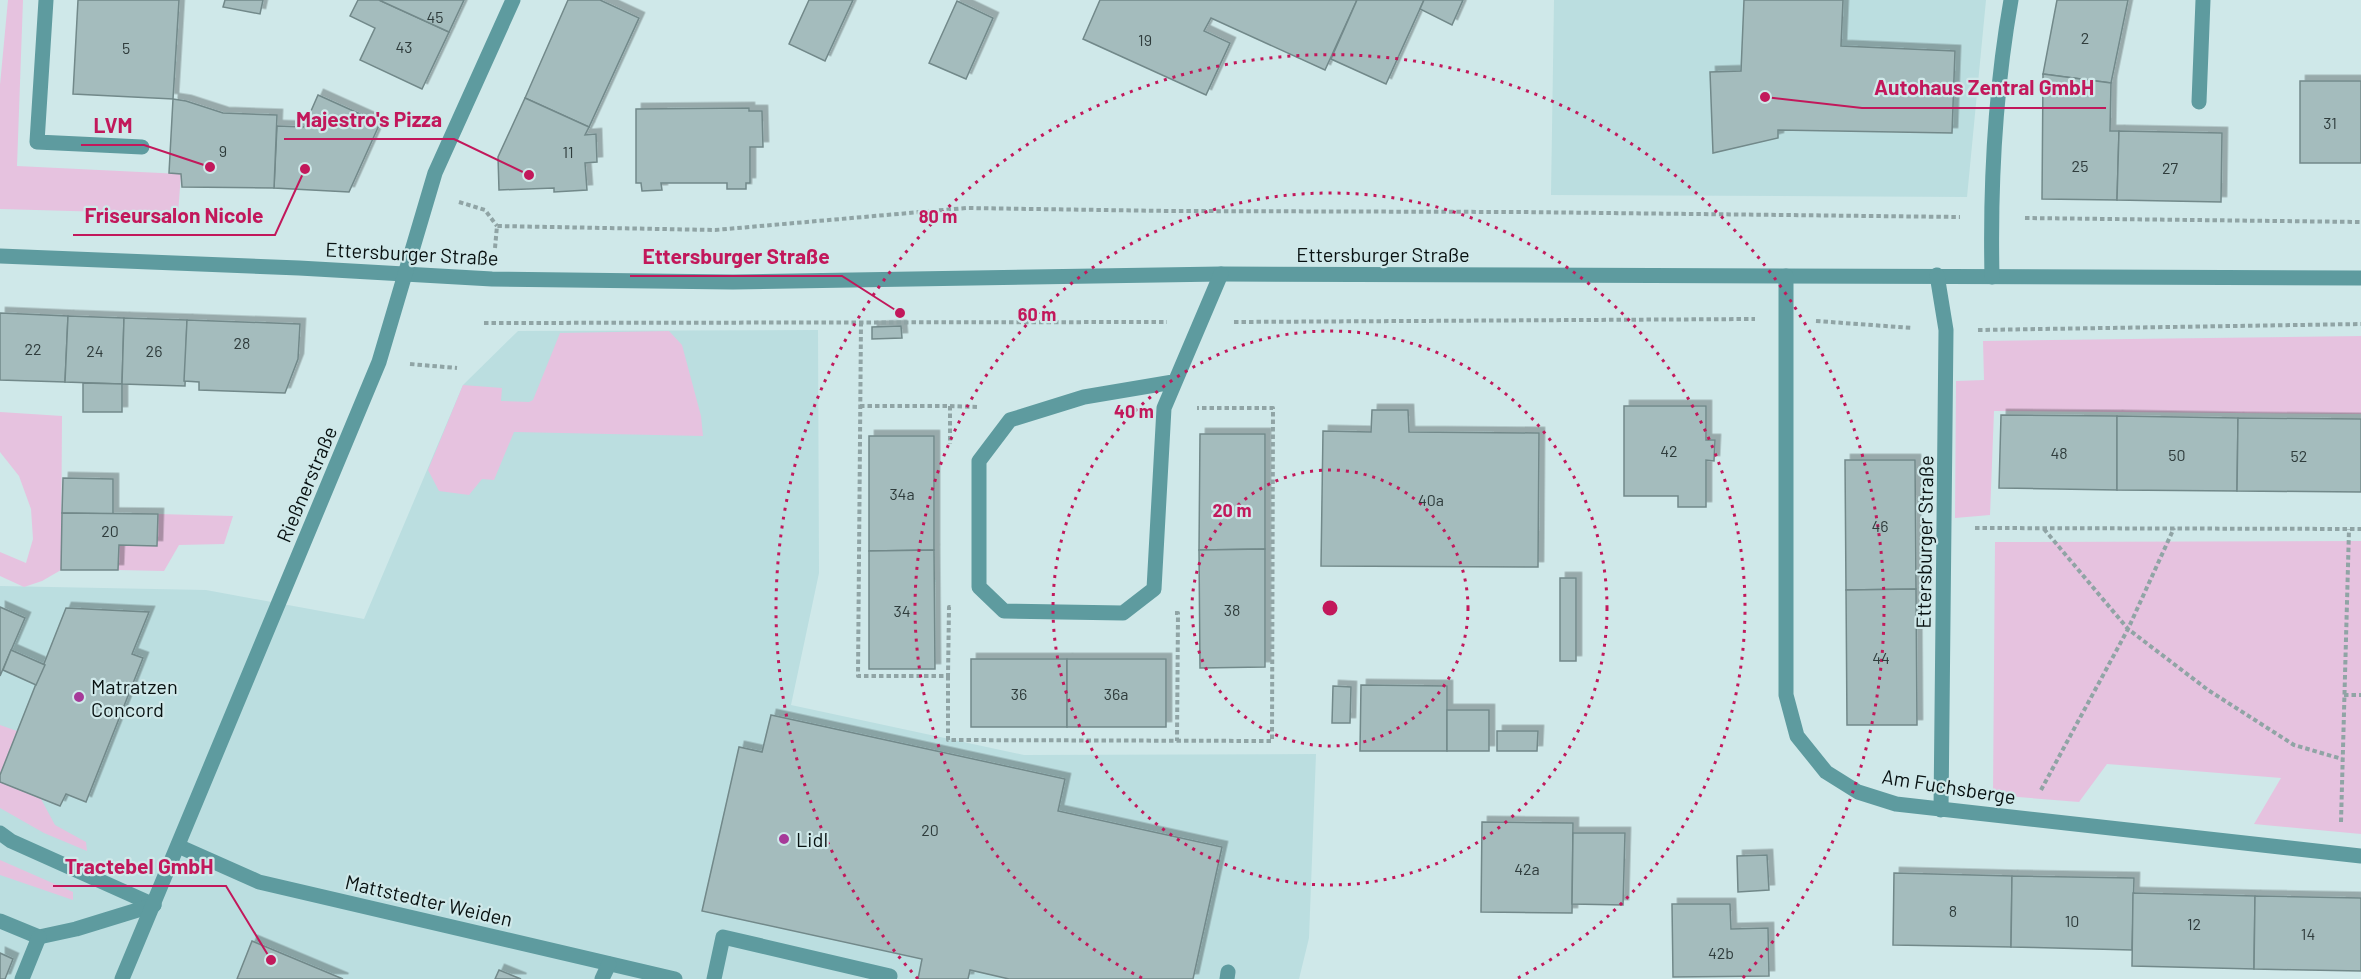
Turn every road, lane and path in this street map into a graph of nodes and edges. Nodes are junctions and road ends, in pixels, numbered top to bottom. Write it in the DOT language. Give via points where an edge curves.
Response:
graph roads {
  1 [pos="46,0"];
  2 [pos="513,0"];
  3 [pos="2012,0"];
  4 [pos="2203,0"];
  5 [pos="2199,102"];
  6 [pos="142,147"];
  7 [pos="429,194"];
  8 [pos="1990,218"];
  9 [pos="2361,222"];
  10 [pos="497,226"];
  11 [pos="0,256"];
  12 [pos="406,273"];
  13 [pos="1221,274"];
  14 [pos="1938,275"];
  15 [pos="1785,276"];
  16 [pos="1992,277"];
  17 [pos="2361,278"];
  18 [pos="492,279"];
  19 [pos="1785,319"];
  20 [pos="861,322"];
  21 [pos="1201,322"];
  22 [pos="484,323"];
  23 [pos="2361,324"];
  24 [pos="1946,330"];
  25 [pos="379,362"];
  26 [pos="458,368"];
  27 [pos="1173,382"];
  28 [pos="860,406"];
  29 [pos="1164,408"];
  30 [pos="950,453"];
  31 [pos="2044,528"];
  32 [pos="2174,528"];
  33 [pos="1945,529"];
  34 [pos="2349,529"];
  35 [pos="2361,529"];
  36 [pos="949,595"];
  37 [pos="949,607"];
  38 [pos="1004,611"];
  39 [pos="1123,613"];
  40 [pos="2128,629"];
  41 [pos="948,676"];
  42 [pos="2344,695"];
  43 [pos="2361,695"];
  44 [pos="1177,741"];
  45 [pos="2342,759"];
  46 [pos="1941,810"];
  47 [pos="2025,819"];
  48 [pos="0,833"];
  49 [pos="178,846"];
  50 [pos="2340,854"];
  51 [pos="2361,856"];
  52 [pos="154,905"];
  53 [pos="0,921"];
  54 [pos="39,937"];
  55 [pos="609,963"];
  56 [pos="890,976"];
  57 [pos="22,979"];
  58 [pos="122,979"];
  59 [pos="602,979"];
  60 [pos="675,979"];
  61 [pos="714,979"];
  1 -- 6 [label="street" via="37,142"];
  2 -- 7 [label="street, Rießnerstraße"];
  3 -- 8 [label="street" via="1997,101"];
  4 -- 5 [label="street"];
  7 -- 10 [label="path" via="485,210"];
  7 -- 12 [label="street, Rießnerstraße"];
  8 -- 9 [label="path"];
  8 -- 10 [label="path" via="966,208 715,230"];
  8 -- 16 [label="street"];
  10 -- 18 [label="path"];
  11 -- 12 [label="street, Ettersburger Straße"];
  12 -- 18 [label="street, Ettersburger Straße"];
  12 -- 25 [label="street, Rießnerstraße"];
  13 -- 15 [label="street, Ettersburger Straße"];
  13 -- 18 [label="street, Ettersburger Straße" via="733,282"];
  13 -- 21 [label="street"];
  14 -- 15 [label="street, Ettersburger Straße"];
  14 -- 16 [label="street, Ettersburger Straße"];
  14 -- 24 [label="street, Ettersburger Straße"];
  15 -- 19 [label="street, Am Fuchsberge"];
  16 -- 17 [label="street, Ettersburger Straße"];
  19 -- 21 [label="path"];
  19 -- 24 [label="path"];
  19 -- 46 [label="street, Am Fuchsberge" via="1786,695 1797,736 1827,772 1858,792 1896,804"];
  20 -- 21 [label="path"];
  20 -- 22 [label="path"];
  20 -- 28 [label="path"];
  21 -- 27 [label="street"];
  23 -- 24 [label="path"];
  24 -- 33 [label="street, Ettersburger Straße"];
  25 -- 26 [label="path"];
  25 -- 49 [label="street, Rießnerstraße"];
  27 -- 29 [label="street"];
  27 -- 38 [label="street" via="1083,397 1010,420 979,461 979,587"];
  28 -- 30 [label="path" via="950,406"];
  28 -- 41 [label="path" via="858,676"];
  29 -- 39 [label="street" via="1154,589"];
  29 -- 44 [label="path" via="1273,408 1272,741"];
  31 -- 32 [label="path"];
  31 -- 33 [label="path"];
  31 -- 40 [label="path"];
  32 -- 34 [label="path"];
  32 -- 40 [label="path"];
  33 -- 46 [label="street, Ettersburger Straße"];
  34 -- 35 [label="path"];
  34 -- 42 [label="path"];
  36 -- 37 [label="path"];
  37 -- 38 [label="path"];
  37 -- 41 [label="path"];
  38 -- 39 [label="street"];
  39 -- 44 [label="path" via="1178,613"];
  40 -- 45 [label="path" via="2208,690 2294,745"];
  40 -- 47 [label="path"];
  41 -- 44 [label="path" via="948,740"];
  42 -- 43 [label="path"];
  42 -- 45 [label="path"];
  45 -- 50 [label="path"];
  46 -- 47 [label="street, Am Fuchsberge"];
  47 -- 50 [label="street, Am Fuchsberge"];
  48 -- 52 [label="street"];
  49 -- 52 [label="street, Rießnerstraße"];
  49 -- 55 [label="street, Mattstedter Weiden" via="259,882"];
  50 -- 51 [label="street, Am Fuchsberge"];
  52 -- 54 [label="street"];
  52 -- 58 [label="street, Rießnerstraße"];
  53 -- 54 [label="street"];
  54 -- 57 [label="street"];
  55 -- 59 [label="street"];
  55 -- 60 [label="street, Mattstedter Weiden"];
  56 -- 61 [label="street" via="723,937"];
}
